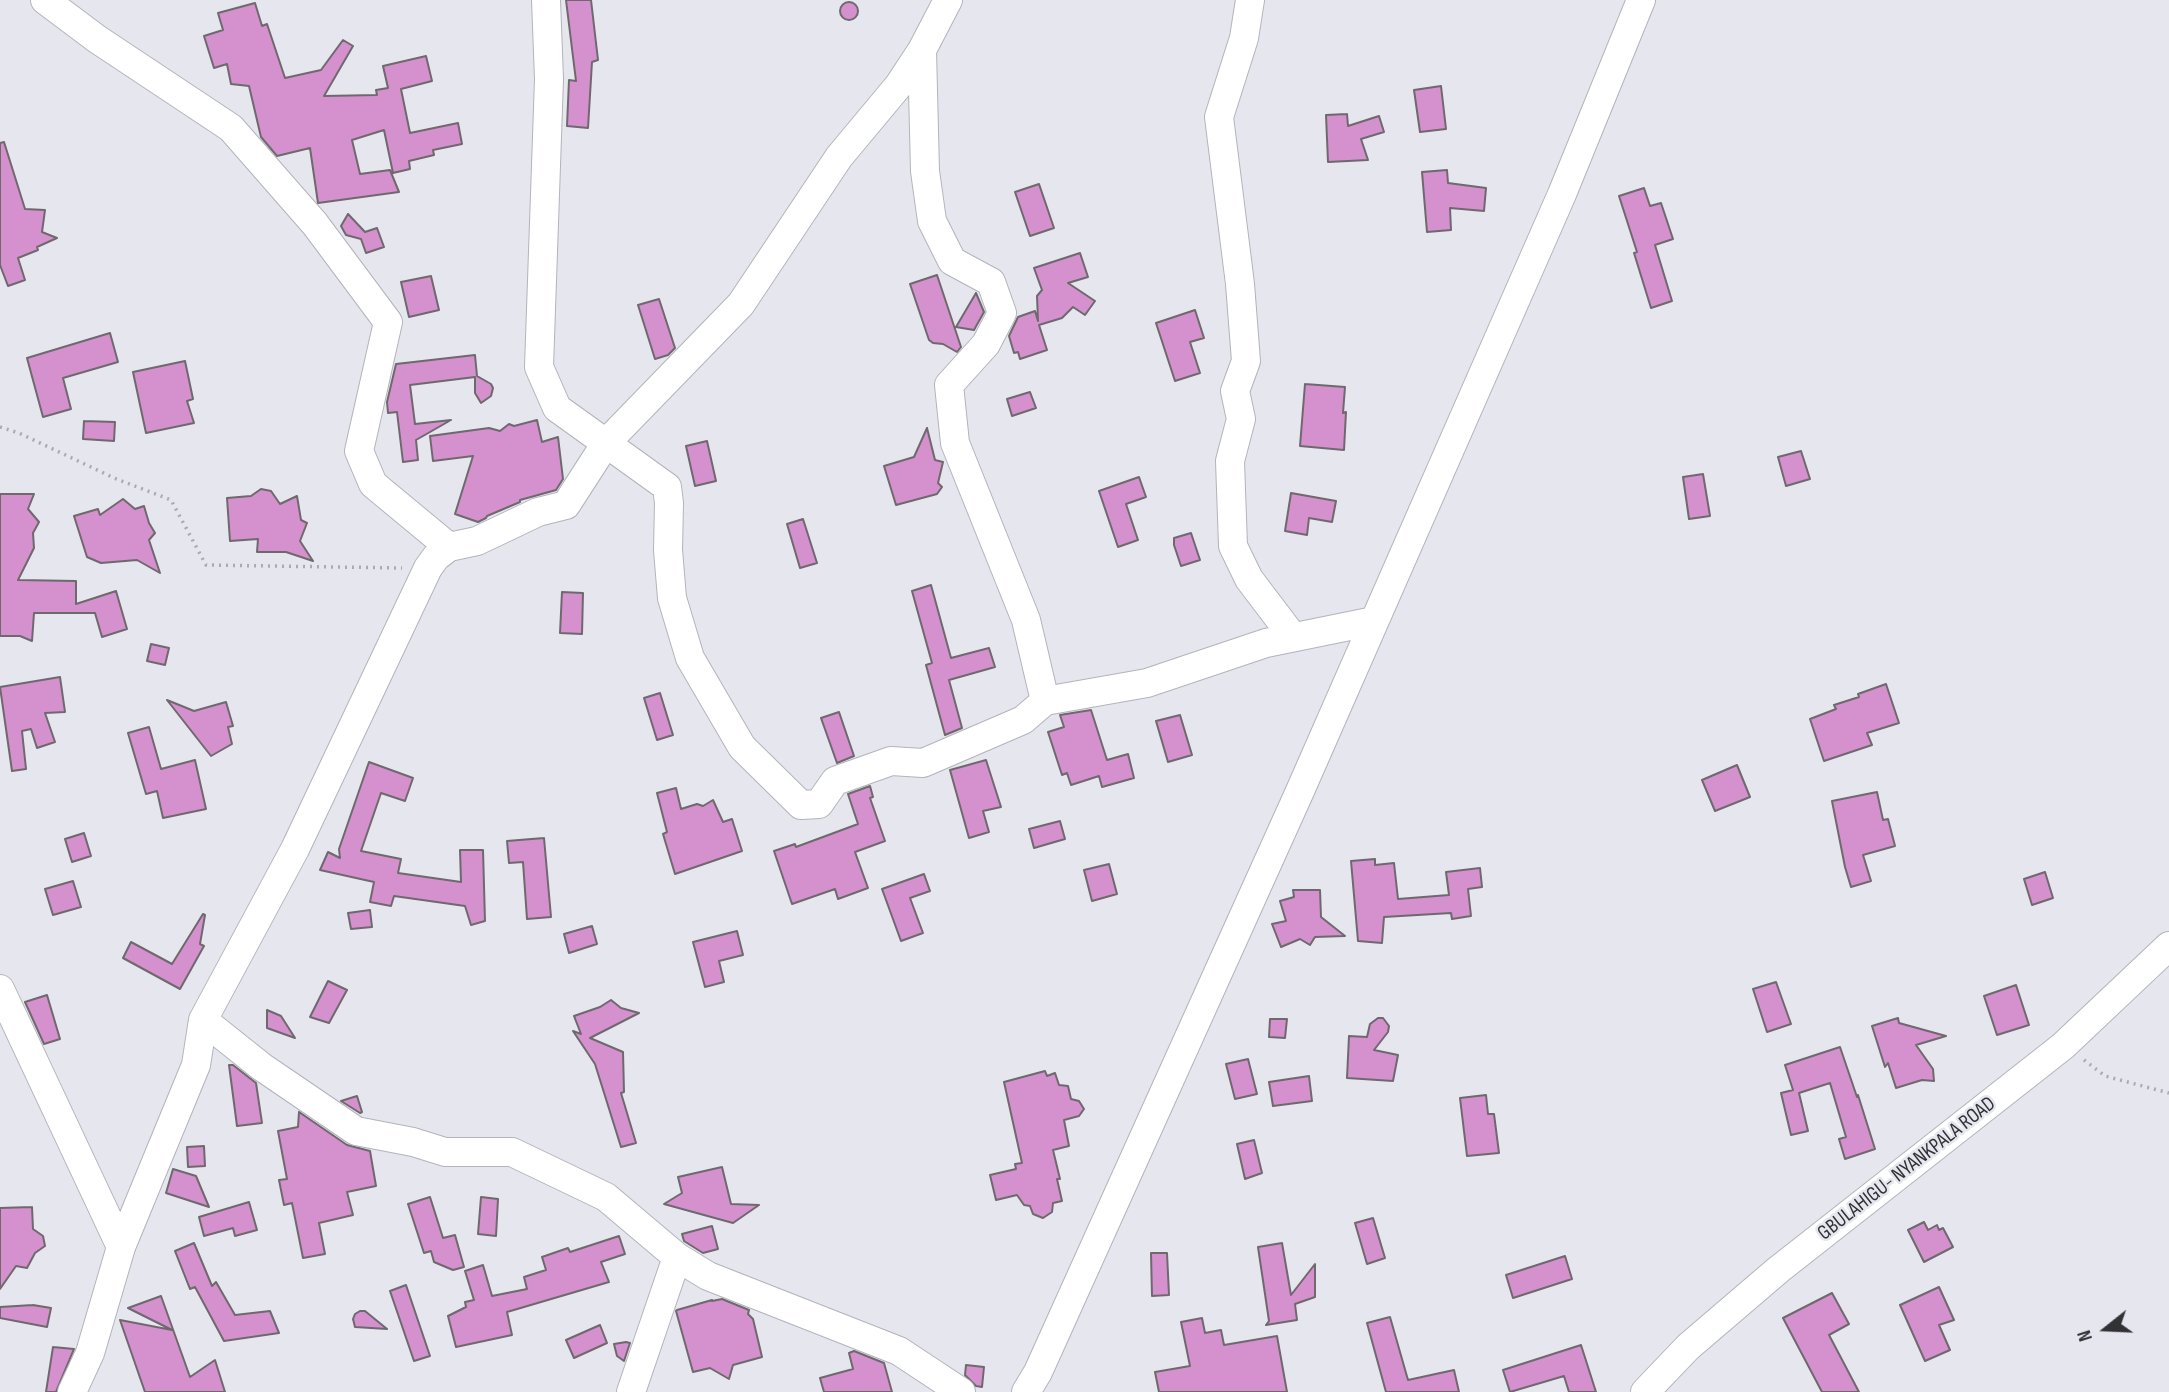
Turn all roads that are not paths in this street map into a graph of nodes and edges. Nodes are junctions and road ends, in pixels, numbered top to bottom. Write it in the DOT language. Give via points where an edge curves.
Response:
graph roads {
  1 [pos="45,0"];
  2 [pos="547,0"];
  3 [pos="948,0"];
  4 [pos="1250,0"];
  5 [pos="1641,0"];
  6 [pos="922,50"];
  7 [pos="606,443"];
  8 [pos="449,547"];
  9 [pos="1374,621"];
  10 [pos="1293,638"];
  11 [pos="1045,701"];
  12 [pos="2169,946"];
  13 [pos="0,989"];
  14 [pos="203,1020"];
  15 [pos="121,1247"];
  16 [pos="677,1257"];
  17 [pos="72,1392"];
  18 [pos="631,1392"];
  19 [pos="961,1392"];
  20 [pos="1026,1392"];
  21 [pos="1645,1392"];
  1 -- 8 [label="street" via="231,128 315,224 388,322 359,451 373,484"];
  2 -- 7 [label="street" via="549,79 539,367 557,408"];
  3 -- 6 [label="street"];
  4 -- 10 [label="street" via="1244,38 1219,117 1246,361 1236,391 1241,419 1230,461 1233,546 1249,579"];
  5 -- 9 [label="street" via="1562,194"];
  6 -- 7 [label="street" via="839,157 741,304"];
  6 -- 11 [label="street" via="925,171 932,221 951,261 991,282 1002,313 986,344 949,385 955,443 1026,620"];
  7 -- 8 [label="street" via="566,505 538,512 477,541"];
  7 -- 11 [label="street" via="667,486 672,598 690,658 741,747 801,805 819,804 835,781 891,761 923,762 1023,720"];
  8 -- 14 [label="street" via="428,568 295,849"];
  9 -- 10 [label="street"];
  9 -- 20 [label="street"];
  10 -- 11 [label="street" via="1147,683"];
  12 -- 21 [label="street, GBULAHIGU- NYANKPALA ROAD" via="2063,1046 1778,1270 1688,1347"];
  13 -- 15 [label="street"];
  14 -- 15 [label="street" via="195,1065"];
  14 -- 16 [label="street" via="356,1131 445,1152 512,1152 606,1197"];
  15 -- 17 [label="street" via="90,1353"];
  16 -- 18 [label="street"];
  16 -- 19 [label="street" via="709,1276 899,1351"];
}
